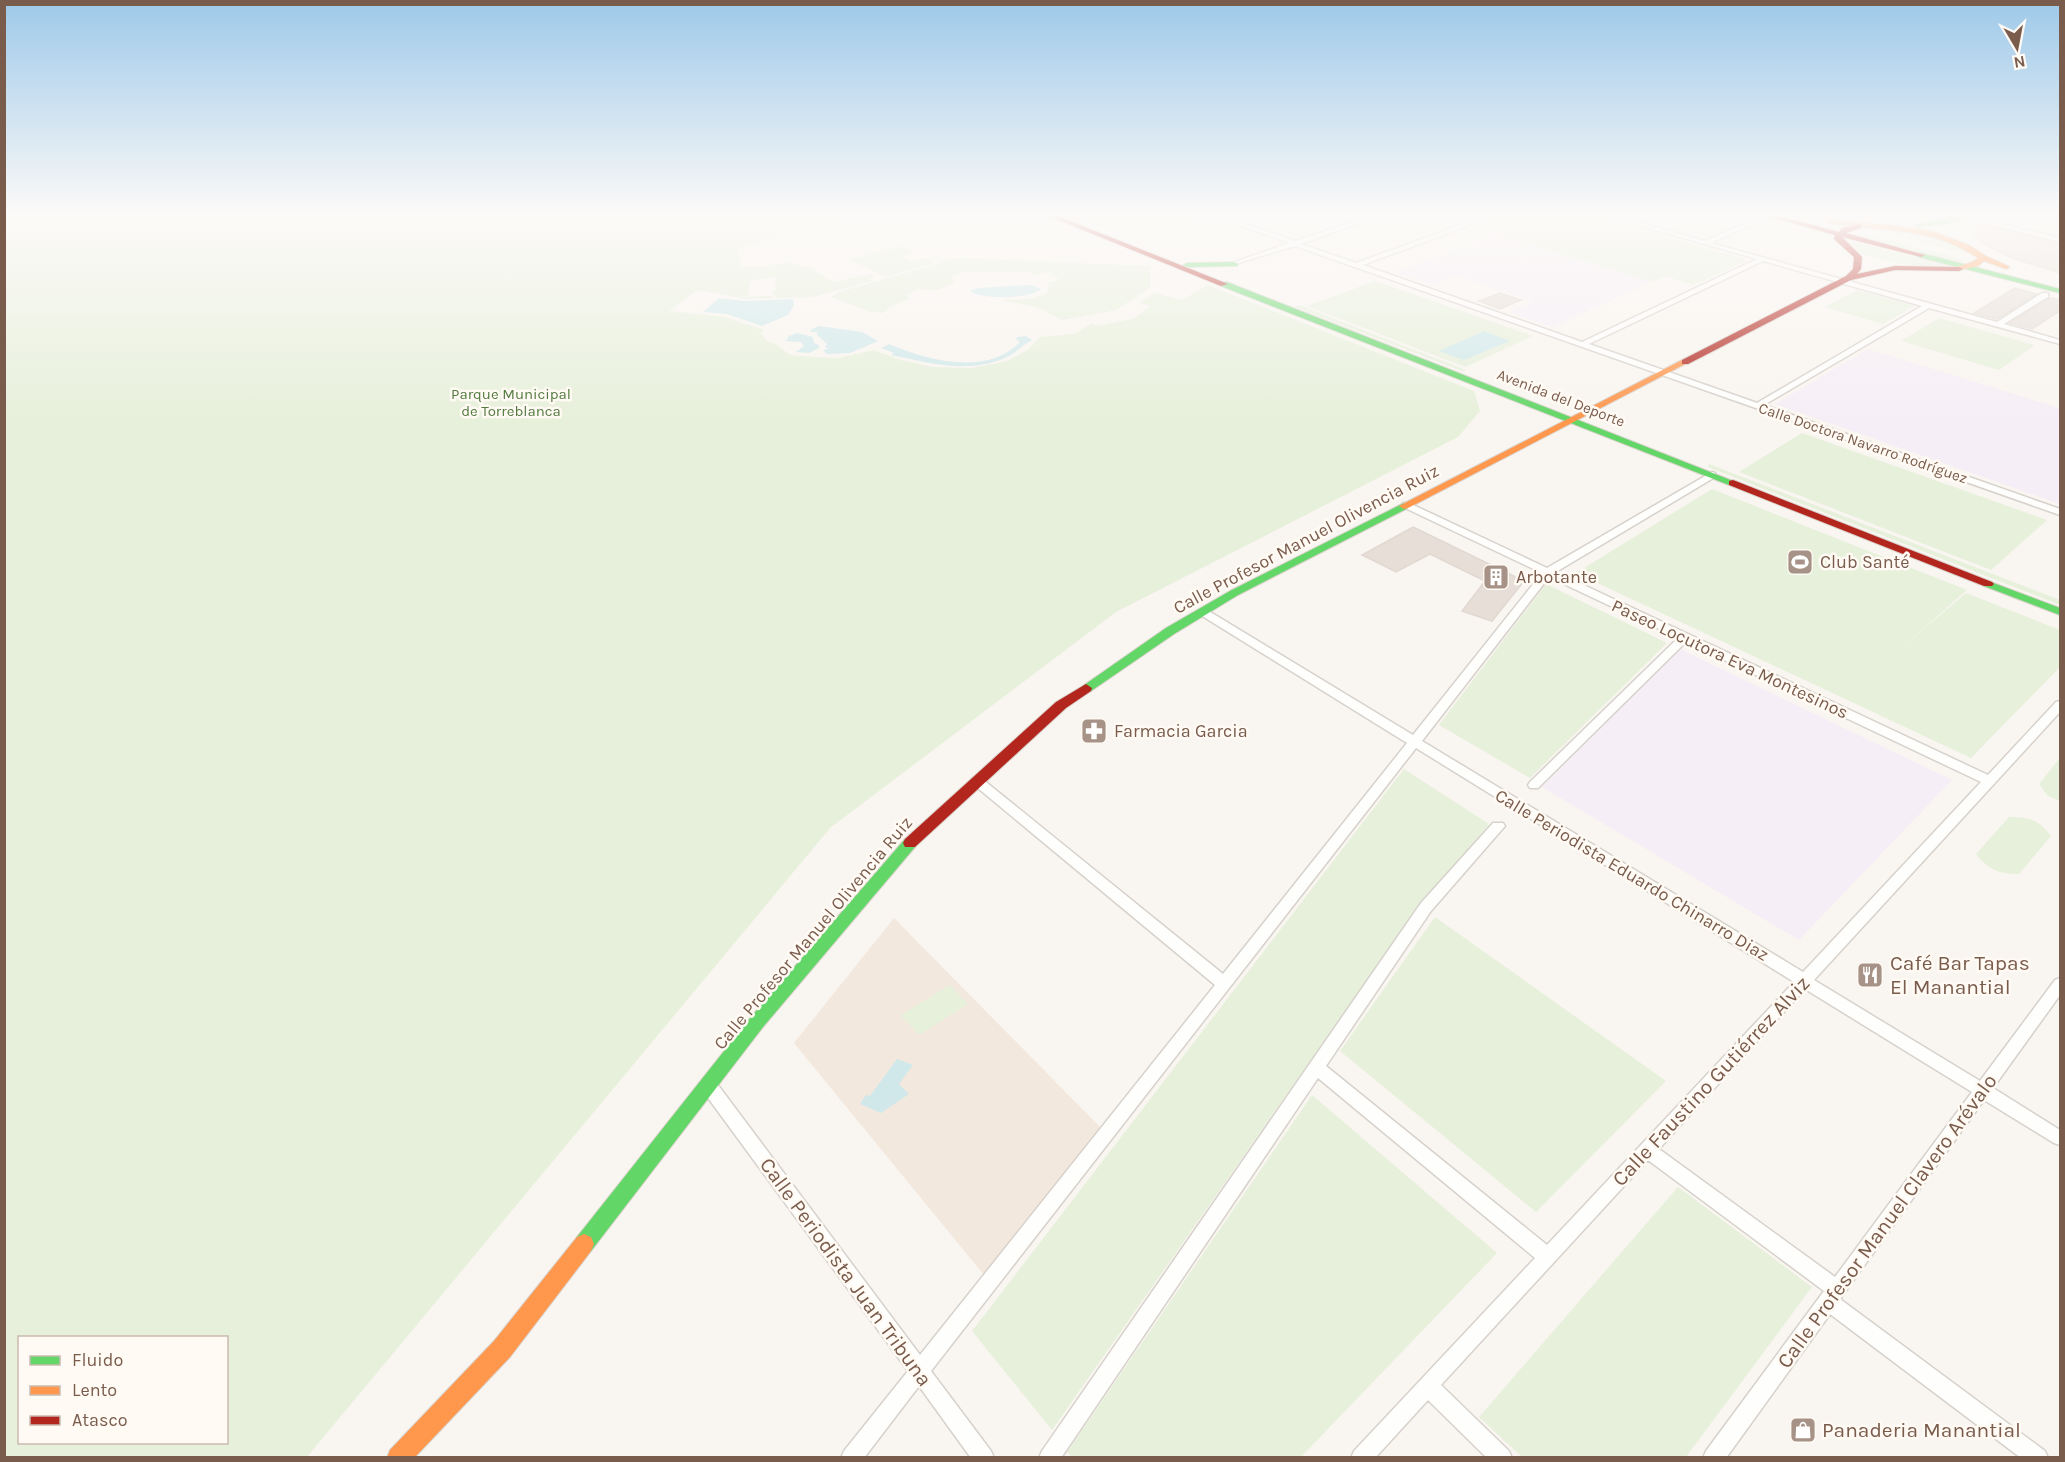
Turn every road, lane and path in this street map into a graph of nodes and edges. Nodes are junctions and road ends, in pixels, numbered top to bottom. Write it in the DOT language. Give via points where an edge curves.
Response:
graph roads {
  1 [pos="1223,283"];
  2 [pos="1230,283"];
  3 [pos="1408,283"];
  4 [pos="1711,283"];
  5 [pos="1837,283"];
  6 [pos="1858,283"];
  7 [pos="2038,283"];
  8 [pos="1240,290"];
  9 [pos="2061,291"];
  10 [pos="2045,295"];
  11 [pos="1929,306"];
  12 [pos="1997,325"];
  13 [pos="2061,342"];
  14 [pos="1582,344"];
  15 [pos="1665,373"];
  16 [pos="1757,406"];
  17 [pos="1573,420"];
  18 [pos="1712,475"];
  19 [pos="1407,506"];
  20 [pos="2061,512"];
  21 [pos="1548,572"];
  22 [pos="1203,612"];
  23 [pos="2061,612"];
  24 [pos="1685,637"];
  25 [pos="2061,705"];
  26 [pos="1415,741"];
  27 [pos="977,781"];
  28 [pos="1989,781"];
  29 [pos="1534,785"];
  30 [pos="1498,825"];
  31 [pos="1804,980"];
  32 [pos="1224,984"];
  33 [pos="2061,984"];
  34 [pos="1316,1067"];
  35 [pos="709,1086"];
  36 [pos="1983,1090"];
  37 [pos="2061,1138"];
  38 [pos="1647,1150"];
  39 [pos="1547,1257"];
  40 [pos="1832,1295"];
  41 [pos="919,1370"];
  42 [pos="1428,1386"];
  43 [pos="398,1458"];
  44 [pos="851,1458"];
  45 [pos="984,1458"];
  46 [pos="1049,1458"];
  47 [pos="1361,1458"];
  48 [pos="1502,1458"];
  49 [pos="1713,1458"];
  50 [pos="2038,1458"];
  1 -- 8 [label="street, Avenida del Deporte"];
  2 -- 8 [label="street"];
  3 -- 14 [label="street, Calle Doctora Navarro Rodríguez"];
  4 -- 14 [label="street"];
  5 -- 15 [label="street, Calle Profesor Manuel Olivencia Ruiz"];
  6 -- 11 [label="street"];
  7 -- 9 [label="street"];
  8 -- 17 [label="street, Avenida del Deporte"];
  10 -- 12 [label="street"];
  11 -- 12 [label="street"];
  11 -- 16 [label="street"];
  12 -- 13 [label="street"];
  14 -- 15 [label="street, Calle Doctora Navarro Rodríguez"];
  15 -- 16 [label="street, Calle Doctora Navarro Rodríguez"];
  15 -- 17 [label="street, Calle Profesor Manuel Olivencia Ruiz"];
  16 -- 20 [label="street, Calle Doctora Navarro Rodríguez"];
  17 -- 18 [label="street, Avenida del Deporte"];
  17 -- 19 [label="street, Calle Profesor Manuel Olivencia Ruiz"];
  18 -- 21 [label="street"];
  18 -- 23 [label="street, Avenida del Deporte"];
  19 -- 21 [label="street, Paseo Locutora Eva Montesinos"];
  19 -- 22 [label="street, Calle Profesor Manuel Olivencia Ruiz"];
  21 -- 24 [label="street, Paseo Locutora Eva Montesinos"];
  21 -- 26 [label="street"];
  22 -- 26 [label="street, Calle Periodista Eduardo Chinarro Diaz"];
  22 -- 27 [label="street, Calle Profesor Manuel Olivencia Ruiz" via="1061,705"];
  24 -- 28 [label="street, Paseo Locutora Eva Montesinos"];
  24 -- 29 [label="street"];
  25 -- 28 [label="street, Calle Faustino Gutiérrez Alviz"];
  26 -- 31 [label="street, Calle Periodista Eduardo Chinarro Diaz"];
  26 -- 32 [label="street"];
  27 -- 32 [label="street"];
  27 -- 35 [label="street, Calle Profesor Manuel Olivencia Ruiz" via="918,834 757,1022"];
  28 -- 31 [label="street, Calle Faustino Gutiérrez Alviz"];
  30 -- 34 [label="street" via="1426,907"];
  31 -- 36 [label="street, Calle Periodista Eduardo Chinarro Diaz"];
  31 -- 38 [label="street, Calle Faustino Gutiérrez Alviz"];
  32 -- 41 [label="street"];
  33 -- 36 [label="street, Calle Profesor Manuel Clavero Arévalo"];
  34 -- 39 [label="street"];
  34 -- 46 [label="street"];
  35 -- 41 [label="street, Calle Periodista Juan Tribuna"];
  35 -- 43 [label="street, Calle Profesor Manuel Olivencia Ruiz" via="502,1349"];
  36 -- 37 [label="street, Calle Periodista Eduardo Chinarro Diaz"];
  36 -- 40 [label="street, Calle Profesor Manuel Clavero Arévalo"];
  38 -- 39 [label="street, Calle Faustino Gutiérrez Alviz"];
  38 -- 40 [label="street"];
  39 -- 42 [label="street, Calle Faustino Gutiérrez Alviz"];
  40 -- 49 [label="street, Calle Profesor Manuel Clavero Arévalo"];
  40 -- 50 [label="street"];
  41 -- 44 [label="street"];
  41 -- 45 [label="street, Calle Periodista Juan Tribuna"];
  42 -- 47 [label="street, Calle Faustino Gutiérrez Alviz"];
  42 -- 48 [label="street"];
}
